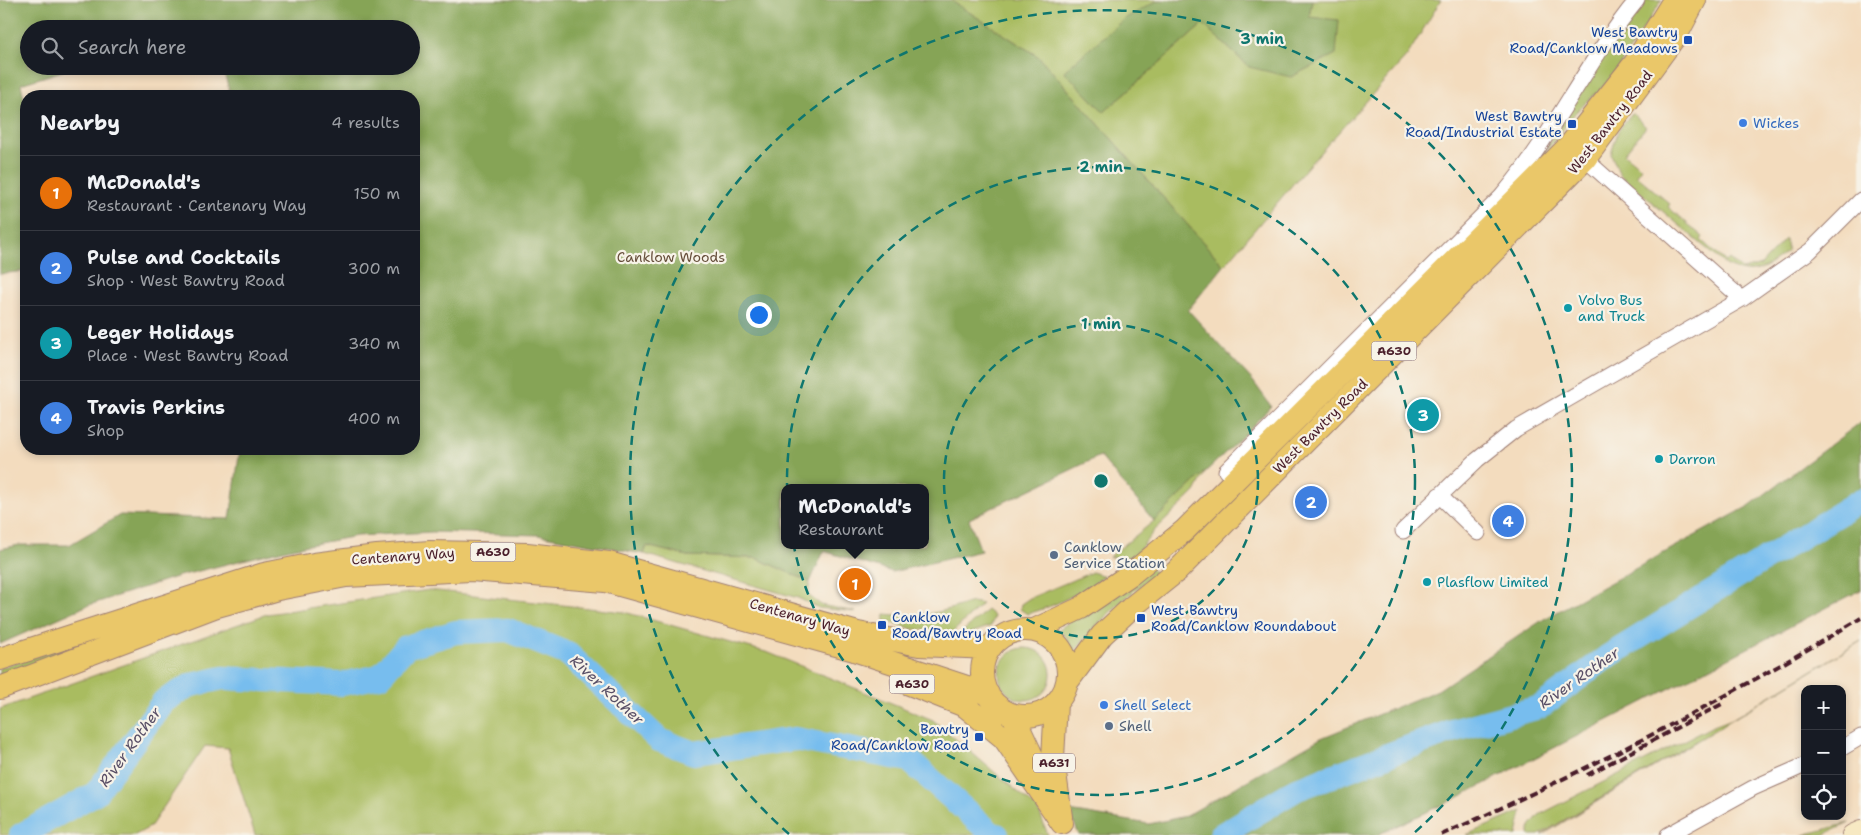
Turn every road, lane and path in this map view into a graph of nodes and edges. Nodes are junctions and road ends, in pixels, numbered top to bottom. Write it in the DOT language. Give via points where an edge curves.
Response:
graph roads {
  1 [pos="1637,0"];
  2 [pos="1674,0"];
  3 [pos="1695,0"];
  4 [pos="1585,159"];
  5 [pos="1861,200"];
  6 [pos="1742,299"];
  7 [pos="1226,471"];
  8 [pos="1439,495"];
  9 [pos="1185,530"];
  10 [pos="1403,531"];
  11 [pos="1478,533"];
  12 [pos="767,626"];
  13 [pos="1034,630"];
  14 [pos="990,648"];
  15 [pos="0,658"];
  16 [pos="1068,681"];
  17 [pos="0,688"];
  18 [pos="988,694"];
  19 [pos="1056,704"];
  20 [pos="1013,715"];
  21 [pos="1861,738"];
  22 [pos="1846,746"];
  23 [pos="1801,767"];
  24 [pos="1065,830"];
  25 [pos="1861,831"];
  26 [pos="1668,835"];
  27 [pos="1852,835"];
  1 -- 7 [label="street" via="1600,50 1525,169 1501,197"];
  2 -- 9 [label="main road, West Bawtry Road / A630" via="1635,63 1569,146"];
  3 -- 4 [label="main road, West Bawtry Road / A630" via="1677,34"];
  4 -- 6 [label="street"];
  4 -- 16 [label="main road, West Bawtry Road / A630" via="1177,571 1102,635"];
  5 -- 6 [label="street" via="1810,251"];
  6 -- 8 [label="street" via="1516,430"];
  7 -- 9 [label="main road" via="1209,486"];
  8 -- 10 [label="street"];
  8 -- 11 [label="street"];
  9 -- 13 [label="main road, West Bawtry Road / A630" via="1146,563 1082,608"];
  12 -- 17 [label="main road, A630" via="605,582 471,570 346,576 278,589 214,607"];
  12 -- 18 [label="main road, A630" via="854,650"];
  12 -- 24 [label="main road, A630" via="965,706 1004,738"];
  13 -- 14 [label="main road, A630" via="1010,632"];
  13 -- 16 [label="main road" via="1048,636 1060,647 1067,660"];
  14 -- 15 [label="main road, Centenary Way / A630" via="919,645 879,637 609,563 528,554 430,552 323,562 264,574"];
  14 -- 18 [label="main road" via="982,671"];
  16 -- 19 [label="main road, A630"];
  18 -- 20 [label="main road, A630" via="1000,708"];
  19 -- 20 [label="main road" via="1034,716"];
  19 -- 24 [label="main road, A631" via="1053,758"];
  20 -- 24 [label="main road"];
  21 -- 22 [label="street"];
  23 -- 26 [label="street" via="1753,788"];
  25 -- 27 [label="main road"];
}
